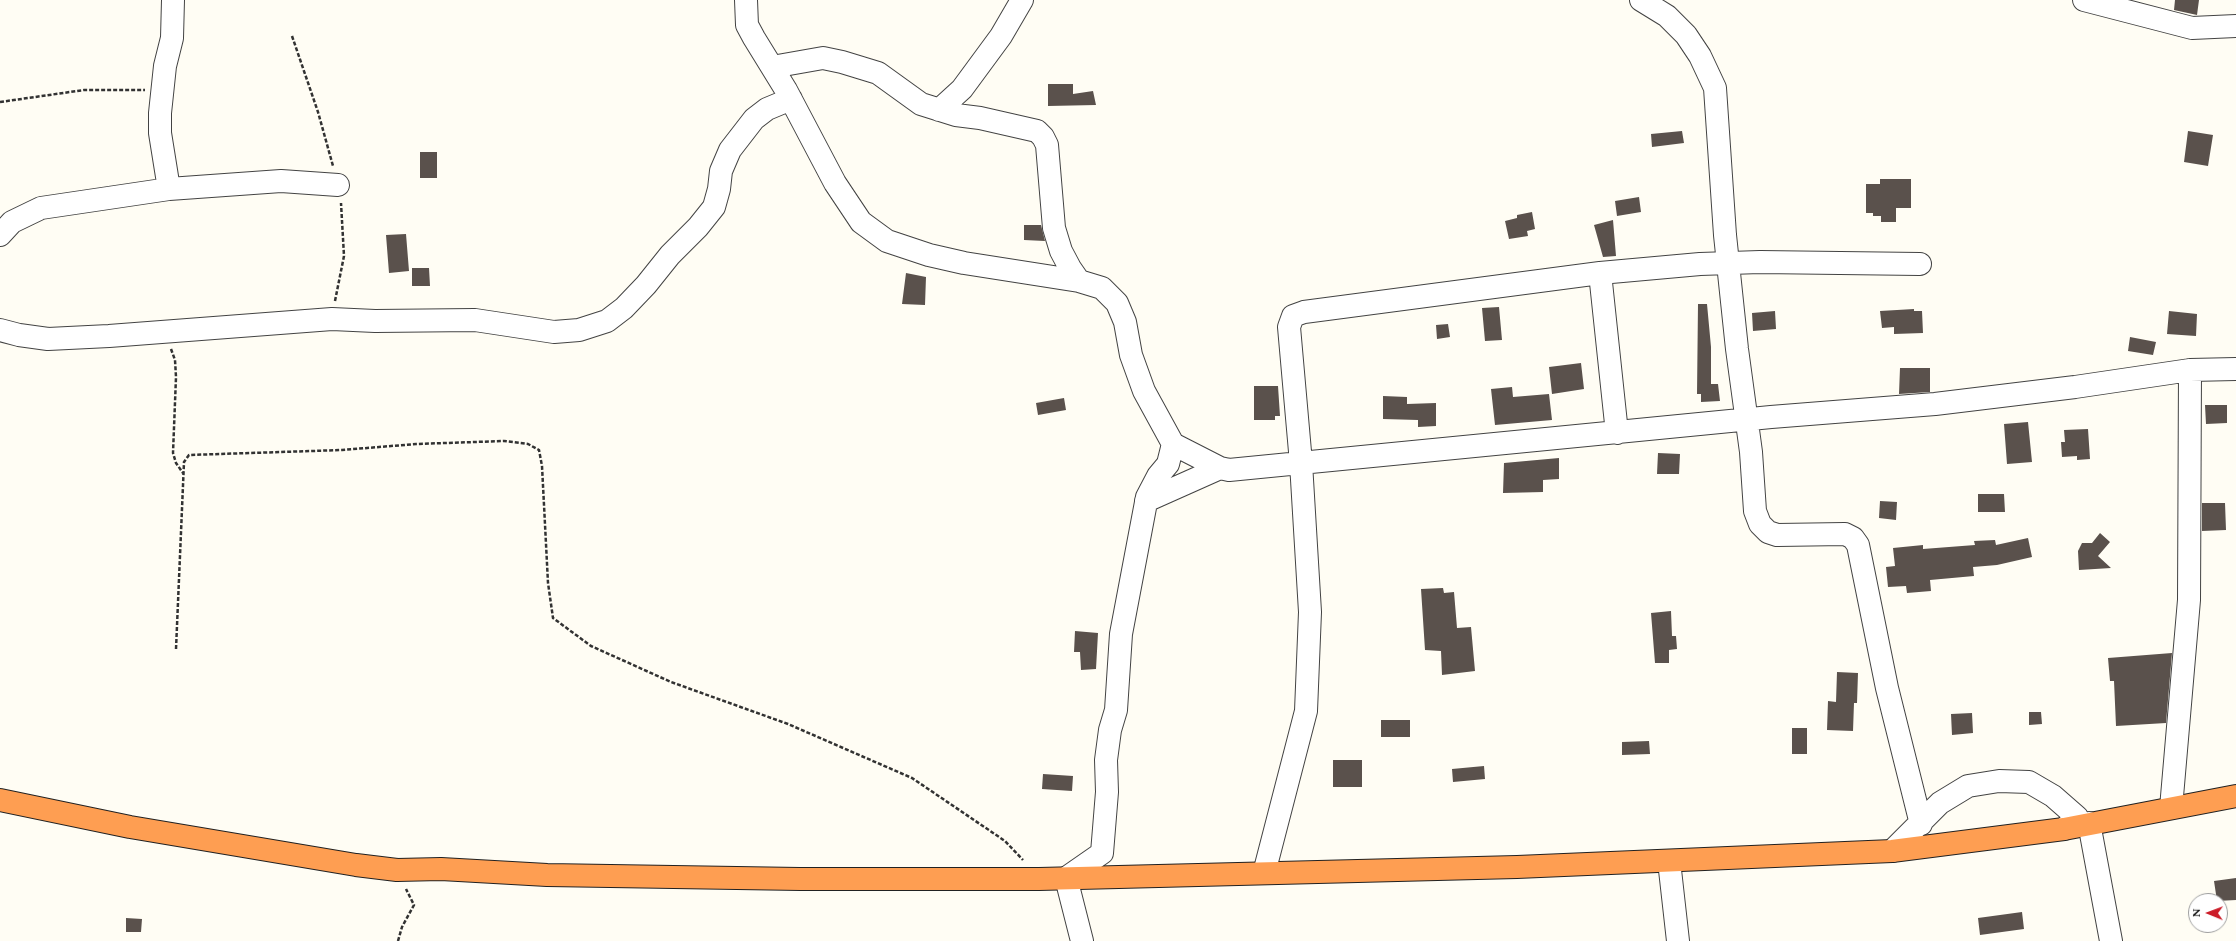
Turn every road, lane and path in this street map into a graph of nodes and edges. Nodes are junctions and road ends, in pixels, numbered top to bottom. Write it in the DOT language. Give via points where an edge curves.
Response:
graph roads {
  1 [pos="173,0"];
  2 [pos="746,0"];
  3 [pos="1022,0"];
  4 [pos="1641,0"];
  5 [pos="2084,0"];
  6 [pos="1668,8"];
  7 [pos="2236,26"];
  8 [pos="772,66"];
  9 [pos="161,92"];
  10 [pos="791,99"];
  11 [pos="0,102"];
  12 [pos="939,110"];
  13 [pos="338,185"];
  14 [pos="170,188"];
  15 [pos="0,235"];
  16 [pos="1729,264"];
  17 [pos="1920,264"];
  18 [pos="1600,273"];
  19 [pos="1079,280"];
  20 [pos="0,330"];
  21 [pos="161,331"];
  22 [pos="2236,368"];
  23 [pos="2190,370"];
  24 [pos="1747,420"];
  25 [pos="1617,433"];
  26 [pos="1173,444"];
  27 [pos="1301,462"];
  28 [pos="1220,468"];
  29 [pos="183,474"];
  30 [pos="1146,500"];
  31 [pos="176,649"];
  32 [pos="2236,796"];
  33 [pos="0,800"];
  34 [pos="2171,808"];
  35 [pos="2089,823"];
  36 [pos="1921,824"];
  37 [pos="2064,829"];
  38 [pos="1892,850"];
  39 [pos="1669,861"];
  40 [pos="397,870"];
  41 [pos="1264,873"];
  42 [pos="1039,878"];
  43 [pos="1066,878"];
  44 [pos="398,941"];
  45 [pos="1082,941"];
  46 [pos="1678,941"];
  47 [pos="2111,941"];
  1 -- 9 [label="street" via="172,38"];
  2 -- 8 [label="street" via="747,25"];
  3 -- 12 [label="street" via="1001,36 962,89"];
  4 -- 6 [label="street"];
  5 -- 7 [label="street" via="2192,28"];
  6 -- 16 [label="street" via="1700,56 1715,88 1720,177"];
  8 -- 10 [label="street"];
  8 -- 12 [label="street" via="823,58 864,68 878,73 921,104"];
  9 -- 11 [label="path" via="132,88 84,90"];
  9 -- 14 [label="street" via="160,132"];
  10 -- 19 [label="street" via="835,183 861,222 887,241 964,263"];
  10 -- 21 [label="street" via="767,108 754,119 730,150 721,172 720,189 714,207 646,285 607,322 579,330 554,332 475,320 332,319"];
  12 -- 19 [label="street" via="1037,131 1043,137 1047,145 1054,228 1061,250"];
  13 -- 14 [label="street" via="281,181"];
  14 -- 15 [label="street" via="41,208 12,222"];
  16 -- 17 [label="street"];
  16 -- 18 [label="street" via="1700,264"];
  16 -- 24 [label="street"];
  18 -- 25 [label="street"];
  18 -- 27 [label="street" via="1304,312 1293,316 1289,327"];
  19 -- 26 [label="street" via="1102,288 1118,303 1125,322 1131,355 1144,391"];
  20 -- 21 [label="street" via="48,339"];
  21 -- 29 [label="path" via="175,360 173,453"];
  22 -- 23 [label="street"];
  23 -- 24 [label="street" via="1935,404"];
  23 -- 34 [label="street" via="2189,600"];
  24 -- 25 [label="street"];
  24 -- 36 [label="street" via="1755,511 1760,524 1768,532 1776,535 1845,534 1853,538 1858,545 1887,688"];
  25 -- 27 [label="street"];
  26 -- 28 [label="street"];
  26 -- 30 [label="street" via="1168,464 1150,489"];
  27 -- 28 [label="street" via="1229,470"];
  27 -- 41 [label="street" via="1310,612 1306,711"];
  28 -- 30 [label="street"];
  29 -- 31 [label="path"];
  29 -- 42 [label="path" via="185,458 198,454 342,450 504,441 528,444 539,450 542,466 548,583 553,618 590,646 672,682 788,724 912,778 1005,840"];
  30 -- 43 [label="street" via="1121,634 1116,710 1106,760 1107,792 1102,853"];
  32 -- 34 [label="highway"];
  33 -- 40 [label="highway" via="130,827 356,866"];
  34 -- 35 [label="highway"];
  35 -- 37 [label="highway"];
  35 -- 47 [label="street"];
  36 -- 37 [label="street" via="1940,803 1968,786 1999,781 2029,782 2053,796 2077,817"];
  36 -- 38 [label="street"];
  37 -- 38 [label="highway"];
  38 -- 39 [label="highway"];
  39 -- 41 [label="highway"];
  39 -- 46 [label="street"];
  40 -- 42 [label="highway" via="441,869 546,875 683,878"];
  40 -- 44 [label="path" via="414,905 402,927"];
  41 -- 43 [label="highway"];
  42 -- 43 [label="highway"];
  43 -- 45 [label="street"];
}
